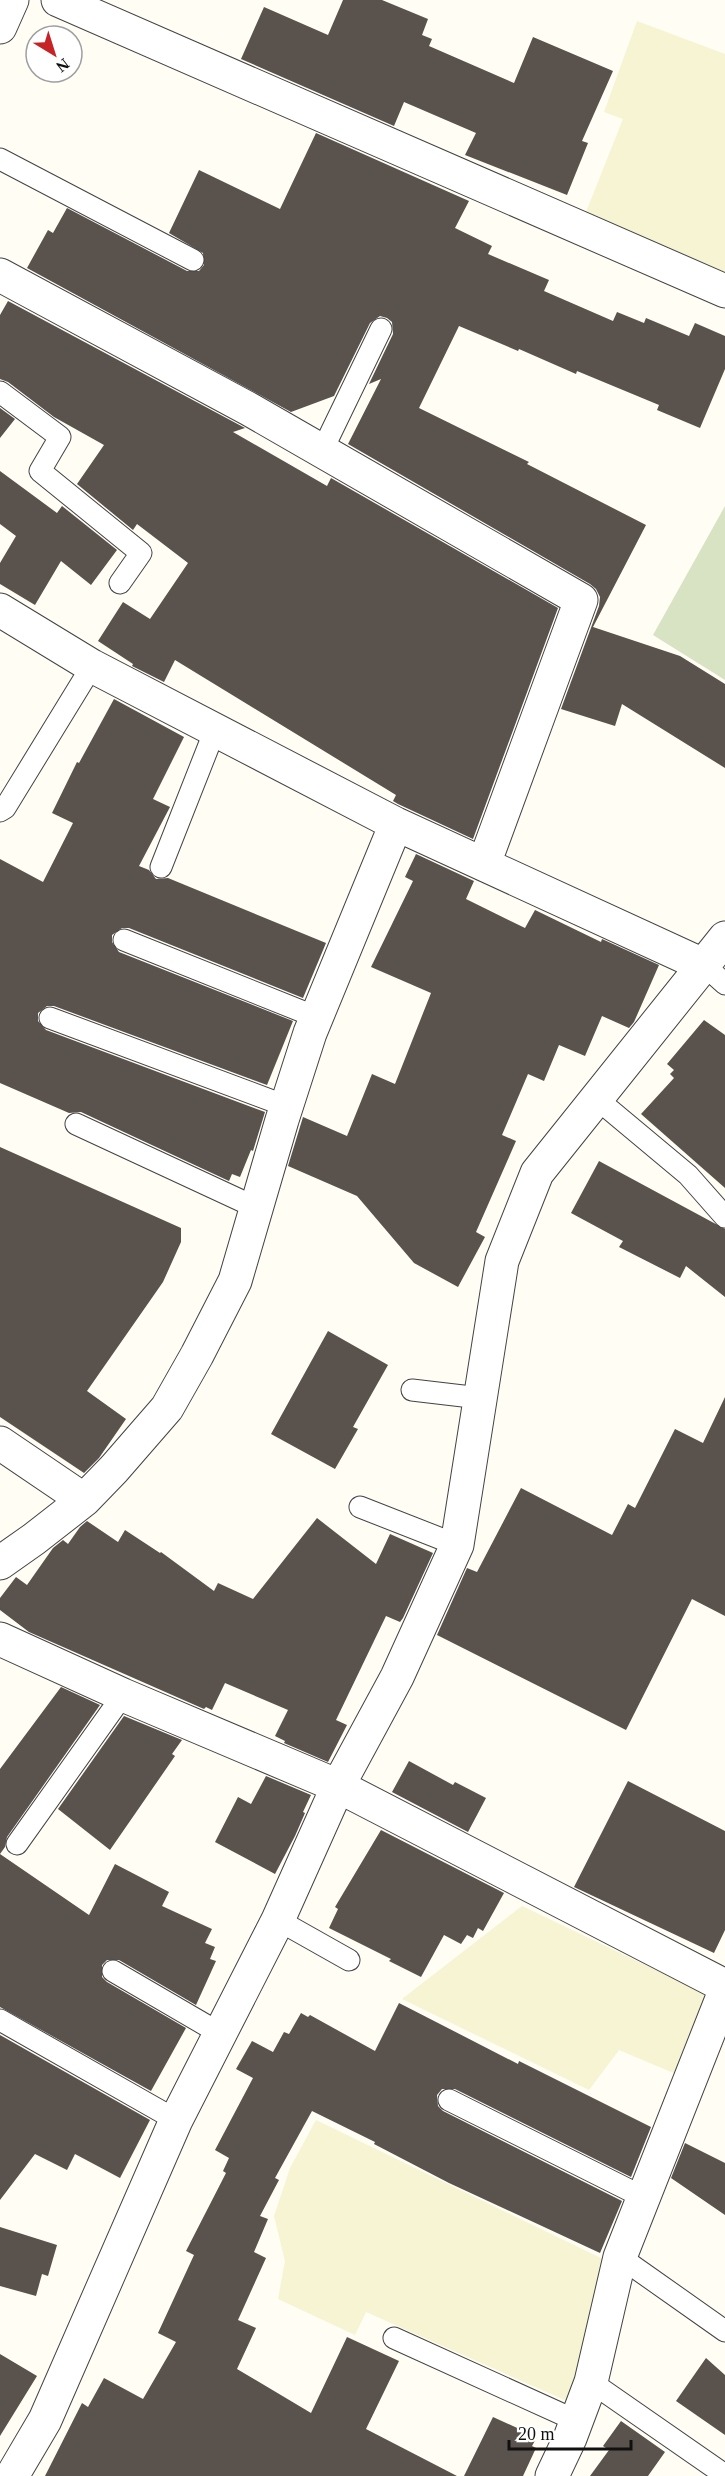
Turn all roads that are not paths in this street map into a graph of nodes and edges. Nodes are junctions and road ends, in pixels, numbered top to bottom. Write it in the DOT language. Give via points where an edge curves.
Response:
graph roads {
  1 [pos="12,0"];
  2 [pos="58,0"];
  3 [pos="0,27"];
  4 [pos="0,159"];
  5 [pos="193,260"];
  6 [pos="0,275"];
  7 [pos="725,291"];
  8 [pos="381,329"];
  9 [pos="0,392"];
  10 [pos="322,451"];
  11 [pos="120,584"];
  12 [pos="2,617"];
  13 [pos="93,666"];
  14 [pos="215,730"];
  15 [pos="0,811"];
  16 [pos="396,824"];
  17 [pos="484,864"];
  18 [pos="161,867"];
  19 [pos="725,938"];
  20 [pos="124,940"];
  21 [pos="715,975"];
  22 [pos="316,1017"];
  23 [pos="50,1018"];
  24 [pos="597,1099"];
  25 [pos="286,1106"];
  26 [pos="76,1124"];
  27 [pos="257,1208"];
  28 [pos="725,1217"];
  29 [pos="412,1390"];
  30 [pos="480,1398"];
  31 [pos="0,1443"];
  32 [pos="84,1500"];
  33 [pos="360,1507"];
  34 [pos="457,1545"];
  35 [pos="0,1563"];
  36 [pos="0,1639"];
  37 [pos="123,1695"];
  38 [pos="338,1786"];
  39 [pos="17,1844"];
  40 [pos="278,1920"];
  41 [pos="349,1960"];
  42 [pos="113,1971"];
  43 [pos="725,1986"];
  44 [pos="725,1991"];
  45 [pos="0,2020"];
  46 [pos="221,2034"];
  47 [pos="449,2100"];
  48 [pos="176,2120"];
  49 [pos="643,2197"];
  50 [pos="620,2257"];
  51 [pos="725,2331"];
  52 [pos="394,2338"];
  53 [pos="591,2382"];
  54 [pos="577,2421"];
  55 [pos="16,2475"];
  56 [pos="725,2475"];
  57 [pos="552,2476"];
  1 -- 3 [label="street"];
  2 -- 7 [label="street"];
  4 -- 5 [label="lane"];
  6 -- 10 [label="street"];
  8 -- 10 [label="lane"];
  9 -- 11 [label="lane" via="60,437 40,471 141,553"];
  10 -- 17 [label="street" via="581,600"];
  12 -- 13 [label="street"];
  13 -- 14 [label="street"];
  13 -- 15 [label="lane"];
  14 -- 16 [label="street"];
  14 -- 18 [label="lane"];
  16 -- 17 [label="street"];
  16 -- 22 [label="street"];
  17 -- 21 [label="street"];
  19 -- 21 [label="street"];
  20 -- 22 [label="lane"];
  21 -- 24 [label="street"];
  22 -- 25 [label="street"];
  23 -- 25 [label="lane"];
  24 -- 28 [label="lane" via="688,1174"];
  24 -- 30 [label="street" via="537,1173 517,1221 502,1261"];
  25 -- 27 [label="street"];
  26 -- 27 [label="lane"];
  27 -- 32 [label="street" via="235,1281 167,1408"];
  29 -- 30 [label="lane"];
  30 -- 34 [label="street"];
  31 -- 32 [label="street"];
  32 -- 35 [label="street"];
  33 -- 34 [label="lane"];
  34 -- 38 [label="street" via="397,1677"];
  36 -- 37 [label="street"];
  37 -- 38 [label="street"];
  37 -- 39 [label="lane"];
  38 -- 40 [label="street"];
  38 -- 43 [label="street"];
  40 -- 41 [label="lane"];
  40 -- 46 [label="street"];
  42 -- 46 [label="lane"];
  44 -- 49 [label="street"];
  45 -- 48 [label="lane"];
  46 -- 48 [label="street"];
  47 -- 49 [label="lane"];
  48 -- 55 [label="street" via="45,2420"];
  49 -- 50 [label="street"];
  50 -- 51 [label="lane"];
  50 -- 53 [label="street"];
  52 -- 54 [label="lane"];
  53 -- 54 [label="street"];
  53 -- 56 [label="lane"];
  54 -- 57 [label="street"];
}
